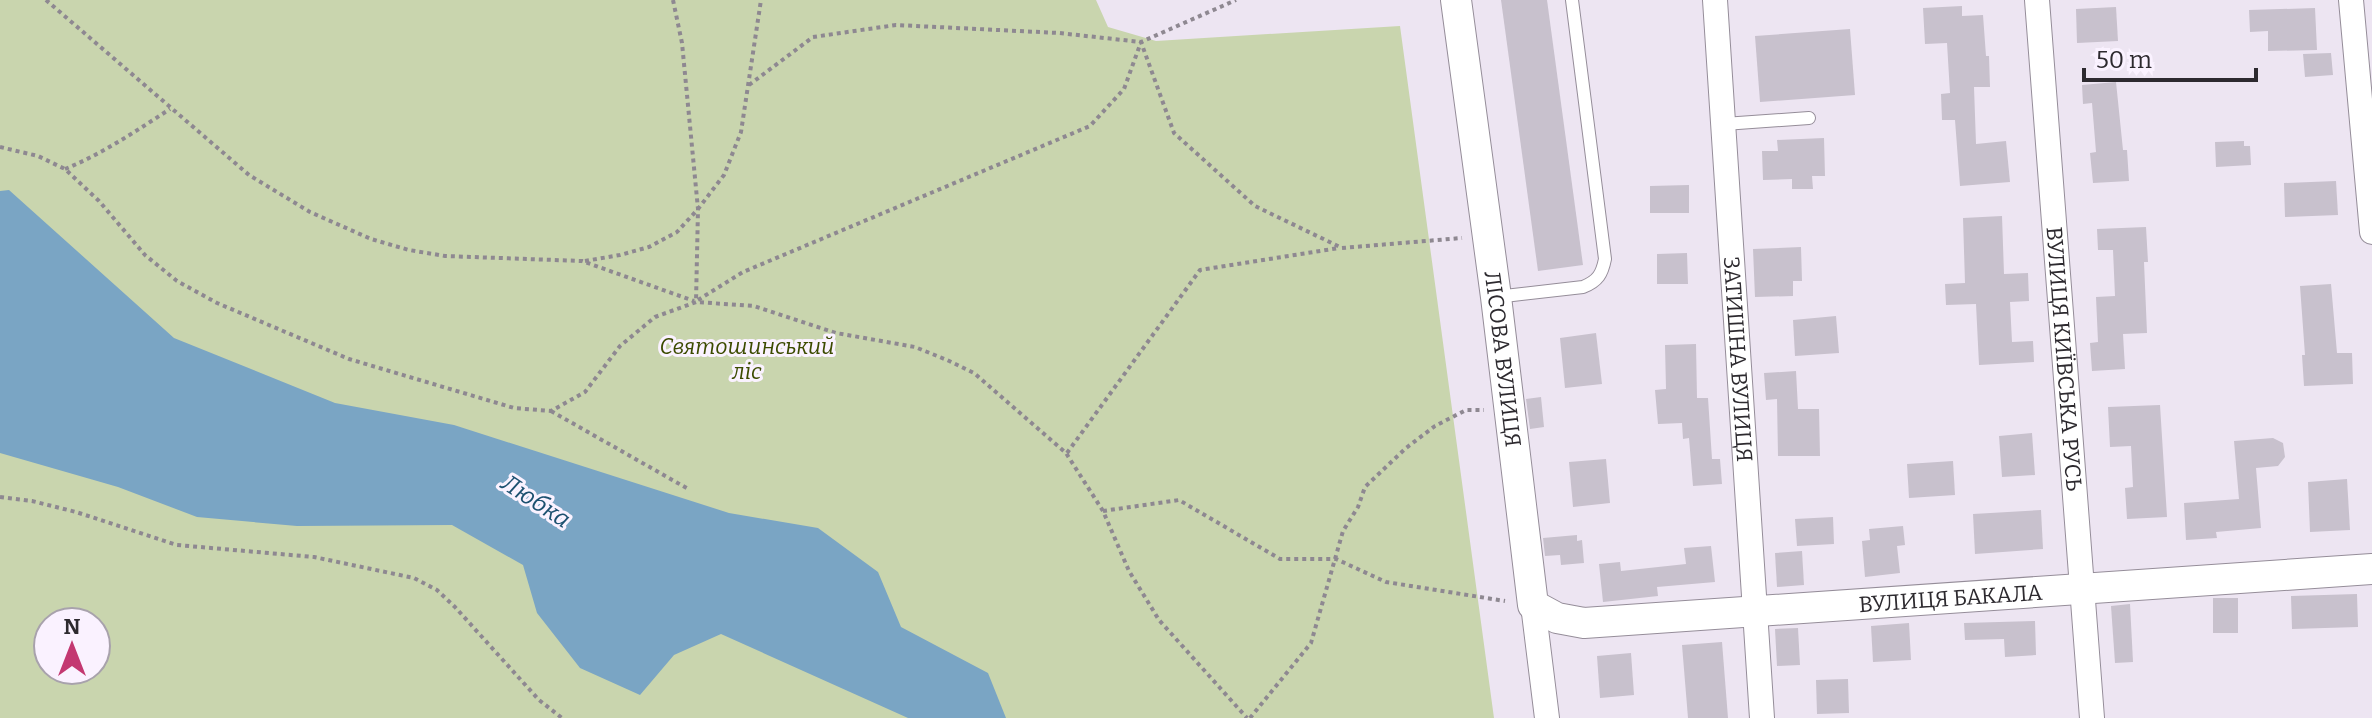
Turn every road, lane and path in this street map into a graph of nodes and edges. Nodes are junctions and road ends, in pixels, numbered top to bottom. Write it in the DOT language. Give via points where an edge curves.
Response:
graph roads {
  1 [pos="46,0"];
  2 [pos="673,0"];
  3 [pos="761,0"];
  4 [pos="1236,0"];
  5 [pos="1456,0"];
  6 [pos="1572,0"];
  7 [pos="1715,0"];
  8 [pos="2037,0"];
  9 [pos="2351,0"];
  10 [pos="1141,42"];
  11 [pos="749,85"];
  12 [pos="170,109"];
  13 [pos="1809,118"];
  14 [pos="1724,124"];
  15 [pos="0,147"];
  16 [pos="65,169"];
  17 [pos="698,209"];
  18 [pos="2372,232"];
  19 [pos="1488,236"];
  20 [pos="1342,248"];
  21 [pos="582,261"];
  22 [pos="1496,297"];
  23 [pos="696,302"];
  24 [pos="1509,402"];
  25 [pos="551,411"];
  26 [pos="1066,453"];
  27 [pos="690,490"];
  28 [pos="0,497"];
  29 [pos="1103,511"];
  30 [pos="1336,559"];
  31 [pos="2372,569"];
  32 [pos="2082,587"];
  33 [pos="1533,605"];
  34 [pos="1757,611"];
  35 [pos="562,718"];
  36 [pos="1248,718"];
  37 [pos="1547,718"];
  38 [pos="1762,718"];
  39 [pos="2092,718"];
  1 -- 12 [label="path"];
  2 -- 17 [label="path"];
  3 -- 11 [label="path"];
  4 -- 10 [label="path"];
  5 -- 19 [label="street, ЛІСОВА ВУЛИЦЯ"];
  6 -- 22 [label="lane" via="1603,273 1583,287"];
  7 -- 14 [label="street, ЗАТИШНА ВУЛИЦЯ"];
  8 -- 32 [label="street, ВУЛИЦЯ КИЇВСЬКА РУСЬ"];
  9 -- 18 [label="street"];
  10 -- 11 [label="path" via="896,25 813,37"];
  10 -- 20 [label="path" via="1174,133 1255,206"];
  10 -- 23 [label="path" via="1124,89 1090,126 743,272"];
  11 -- 17 [label="path" via="741,132 724,175"];
  12 -- 16 [label="path"];
  12 -- 21 [label="path" via="249,175 310,212 371,239 445,256"];
  13 -- 14 [label="lane"];
  14 -- 34 [label="street, ЗАТИШНА ВУЛИЦЯ"];
  15 -- 16 [label="path"];
  16 -- 25 [label="path" via="145,255 217,303 349,359 514,408"];
  17 -- 21 [label="path" via="677,232 649,247"];
  17 -- 23 [label="path"];
  19 -- 20 [label="path"];
  19 -- 22 [label="street, ЛІСОВА ВУЛИЦЯ"];
  20 -- 26 [label="path" via="1200,270"];
  21 -- 23 [label="path"];
  22 -- 24 [label="street, ЛІСОВА ВУЛИЦЯ"];
  23 -- 25 [label="path" via="655,317 620,346 585,392"];
  23 -- 26 [label="path" via="754,306 947,360 974,373"];
  24 -- 30 [label="path" via="1466,410 1406,448 1365,487"];
  24 -- 33 [label="street, ЛІСОВА ВУЛИЦЯ"];
  25 -- 27 [label="path"];
  26 -- 29 [label="path"];
  28 -- 35 [label="path" via="76,512 177,545 314,557 414,578 455,607 539,700"];
  29 -- 30 [label="path" via="1179,500 1280,559"];
  29 -- 36 [label="path" via="1129,571 1159,620"];
  30 -- 33 [label="path" via="1386,582"];
  30 -- 36 [label="path" via="1311,643"];
  31 -- 32 [label="street, ВУЛИЦЯ БАКАЛА"];
  32 -- 34 [label="street, ВУЛИЦЯ БАКАЛА"];
  32 -- 39 [label="street, ВУЛИЦЯ КИЇВСЬКА РУСЬ"];
  33 -- 34 [label="street, ВУЛИЦЯ БАКАЛА" via="1557,618 1584,623"];
  33 -- 37 [label="street, ЛІСОВА ВУЛИЦЯ"];
  34 -- 38 [label="street, ЗАТИШНА ВУЛИЦЯ"];
}
